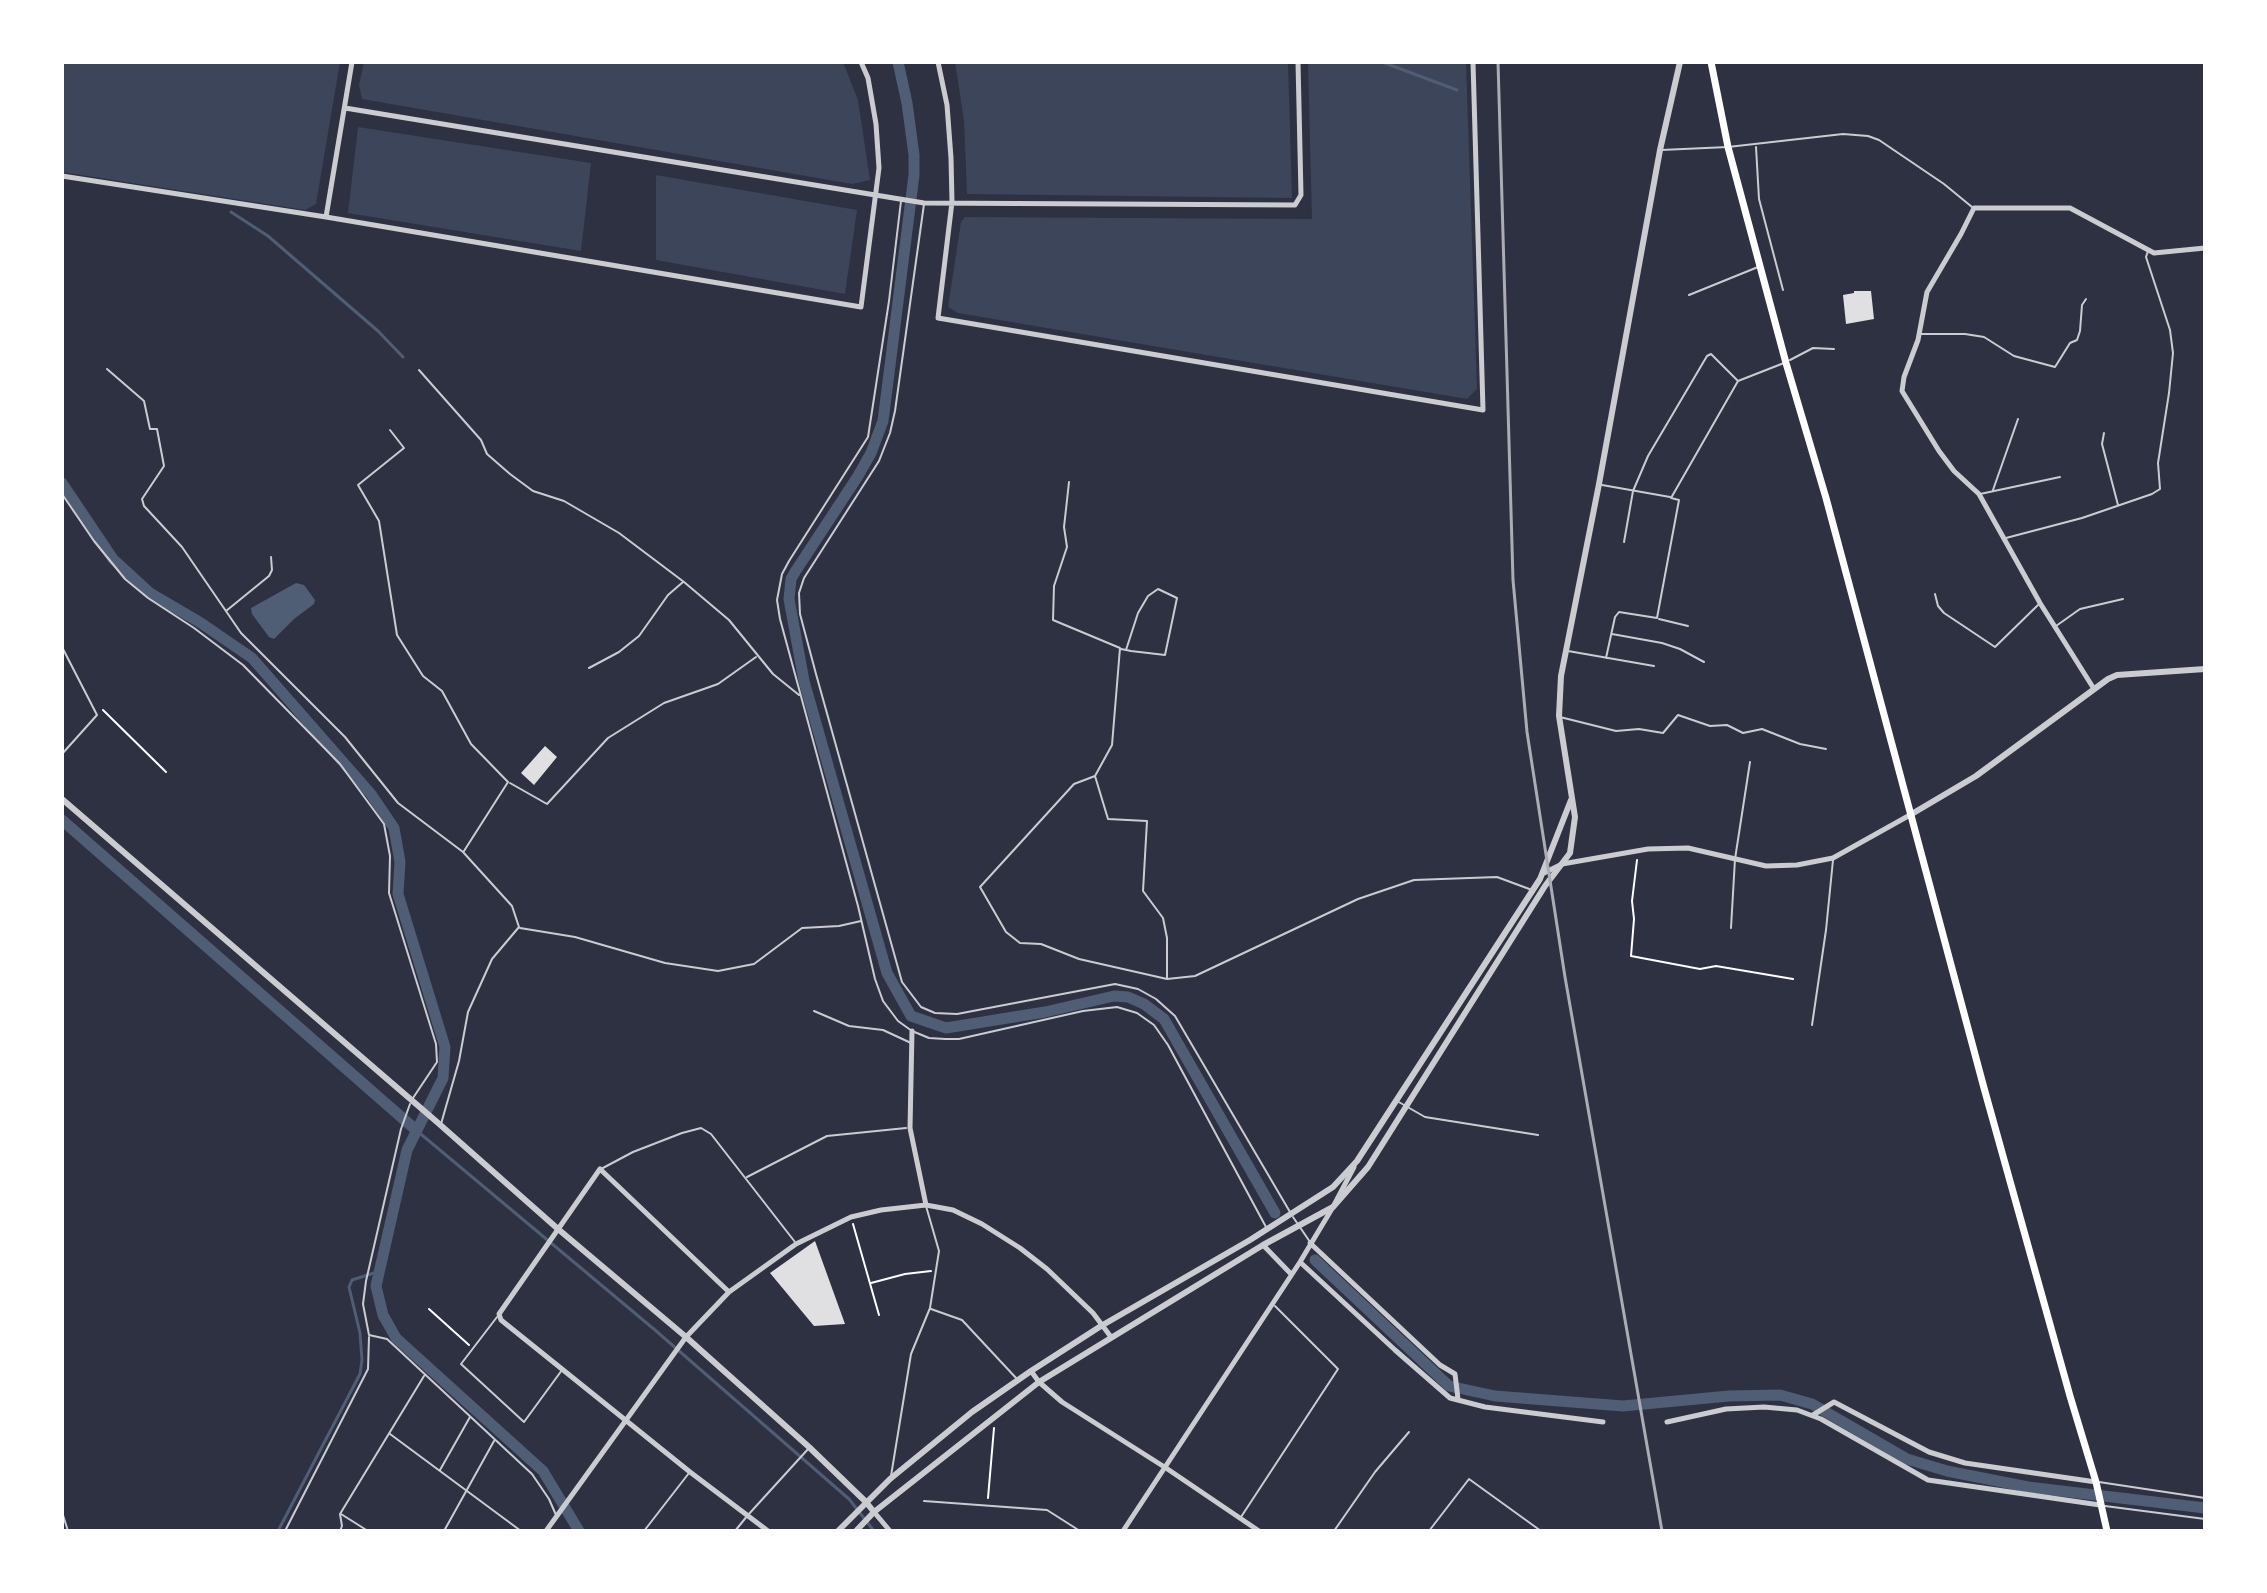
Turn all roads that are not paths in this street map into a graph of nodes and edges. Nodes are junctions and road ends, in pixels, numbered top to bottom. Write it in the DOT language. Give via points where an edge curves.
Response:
graph roads {
  1 [pos="352,62"];
  2 [pos="861,62"];
  3 [pos="938,62"];
  4 [pos="1298,62"];
  5 [pos="1473,62"];
  6 [pos="1680,62"];
  7 [pos="1711,62"];
  8 [pos="345,108"];
  9 [pos="1756,144"];
  10 [pos="1728,147"];
  11 [pos="1660,150"];
  12 [pos="62,176"];
  13 [pos="876,195"];
  14 [pos="901,200"];
  15 [pos="952,202"];
  16 [pos="924,203"];
  17 [pos="1974,208"];
  18 [pos="326,217"];
  19 [pos="2205,248"];
  20 [pos="2148,251"];
  21 [pos="1760,267"];
  22 [pos="1783,290"];
  23 [pos="1689,295"];
  24 [pos="2086,299"];
  25 [pos="1919,334"];
  26 [pos="1834,349"];
  27 [pos="1786,363"];
  28 [pos="107,369"];
  29 [pos="419,370"];
  30 [pos="1738,381"];
  31 [pos="2018,419"];
  32 [pos="390,430"];
  33 [pos="2104,433"];
  34 [pos="2060,477"];
  35 [pos="1069,482"];
  36 [pos="1599,484"];
  37 [pos="1633,491"];
  38 [pos="1993,491"];
  39 [pos="62,494"];
  40 [pos="1979,494"];
  41 [pos="1671,498"];
  42 [pos="2118,506"];
  43 [pos="2005,538"];
  44 [pos="1624,542"];
  45 [pos="271,557"];
  46 [pos="684,582"];
  47 [pos="1935,594"];
  48 [pos="2123,599"];
  49 [pos="2040,603"];
  50 [pos="225,612"];
  51 [pos="1657,618"];
  52 [pos="1688,626"];
  53 [pos="2055,627"];
  54 [pos="1611,633"];
  55 [pos="62,647"];
  56 [pos="1120,648"];
  57 [pos="1126,650"];
  58 [pos="1566,651"];
  59 [pos="757,657"];
  60 [pos="1606,658"];
  61 [pos="1704,662"];
  62 [pos="1654,666"];
  63 [pos="589,668"];
  64 [pos="2205,669"];
  65 [pos="2094,689"];
  66 [pos="800,696"];
  67 [pos="1559,716"];
  68 [pos="1826,749"];
  69 [pos="62,754"];
  70 [pos="1750,762"];
  71 [pos="1095,776"];
  72 [pos="508,782"];
  73 [pos="62,799"];
  74 [pos="1571,800"];
  75 [pos="1910,815"];
  76 [pos="463,852"];
  77 [pos="1833,858"];
  78 [pos="1735,859"];
  79 [pos="1562,864"];
  80 [pos="1542,876"];
  81 [pos="1533,890"];
  82 [pos="861,921"];
  83 [pos="519,927"];
  84 [pos="1731,928"];
  85 [pos="1167,979"];
  86 [pos="814,1011"];
  87 [pos="1812,1025"];
  88 [pos="912,1031"];
  89 [pos="912,1043"];
  90 [pos="1396,1100"];
  91 [pos="412,1101"];
  92 [pos="1406,1107"];
  93 [pos="439,1123"];
  94 [pos="910,1128"];
  95 [pos="1538,1135"];
  96 [pos="1357,1161"];
  97 [pos="600,1169"];
  98 [pos="746,1178"];
  99 [pos="926,1205"];
  100 [pos="1333,1207"];
  101 [pos="1292,1214"];
  102 [pos="1298,1225"];
  103 [pos="558,1229"];
  104 [pos="1267,1230"];
  105 [pos="1310,1243"];
  106 [pos="796,1244"];
  107 [pos="1263,1245"];
  108 [pos="1300,1262"];
  109 [pos="1291,1274"];
  110 [pos="729,1292"];
  111 [pos="1272,1303"];
  112 [pos="930,1308"];
  113 [pos="499,1314"];
  114 [pos="1101,1326"];
  115 [pos="369,1335"];
  116 [pos="686,1337"];
  117 [pos="1111,1337"];
  118 [pos="563,1369"];
  119 [pos="1031,1371"];
  120 [pos="424,1375"];
  121 [pos="1018,1380"];
  122 [pos="1039,1382"];
  123 [pos="1458,1399"];
  124 [pos="471,1416"];
  125 [pos="1812,1416"];
  126 [pos="627,1420"];
  127 [pos="1603,1422"];
  128 [pos="1667,1422"];
  129 [pos="1409,1432"];
  130 [pos="389,1433"];
  131 [pos="496,1439"];
  132 [pos="809,1447"];
  133 [pos="1166,1468"];
  134 [pos="440,1470"];
  135 [pos="690,1472"];
  136 [pos="890,1479"];
  137 [pos="2096,1482"];
  138 [pos="466,1490"];
  139 [pos="2205,1498"];
  140 [pos="924,1501"];
  141 [pos="866,1502"];
  142 [pos="2100,1505"];
  143 [pos="62,1512"];
  144 [pos="874,1512"];
  145 [pos="340,1514"];
  146 [pos="748,1515"];
  147 [pos="556,1516"];
  148 [pos="1240,1518"];
  149 [pos="2205,1519"];
  150 [pos="68,1531"];
  151 [pos="285,1531"];
  152 [pos="340,1531"];
  153 [pos="368,1531"];
  154 [pos="444,1531"];
  155 [pos="521,1531"];
  156 [pos="546,1531"];
  157 [pos="644,1531"];
  158 [pos="735,1531"];
  159 [pos="768,1531"];
  160 [pos="838,1531"];
  161 [pos="856,1531"];
  162 [pos="890,1531"];
  163 [pos="1080,1531"];
  164 [pos="1123,1531"];
  165 [pos="1259,1531"];
  166 [pos="1334,1531"];
  167 [pos="1429,1531"];
  168 [pos="1541,1531"];
  169 [pos="2107,1531"];
  1 -- 8 [label="street"];
  2 -- 13 [label="street" via="876,124"];
  3 -- 15 [label="street" via="947,105"];
  4 -- 15 [label="street" via="1301,195 1295,205"];
  5 -- 15 [label="street" via="1483,410 938,318"];
  6 -- 11 [label="street"];
  7 -- 10 [label="main road"];
  8 -- 13 [label="street"];
  8 -- 18 [label="street"];
  9 -- 10 [label="lane"];
  9 -- 17 [label="lane" via="1868,136"];
  9 -- 22 [label="lane" via="1759,199"];
  10 -- 11 [label="lane"];
  10 -- 21 [label="main road"];
  11 -- 36 [label="street"];
  12 -- 18 [label="street"];
  13 -- 14 [label="street"];
  13 -- 18 [label="street" via="861,307"];
  14 -- 16 [label="street"];
  14 -- 66 [label="lane" via="868,437 779,585 780,619"];
  15 -- 16 [label="street"];
  16 -- 101 [label="lane" via="890,433 879,461 799,593 800,614 902,982 921,1007 946,1014 1115,984 1156,999 1175,1016"];
  17 -- 20 [label="street" via="2070,208"];
  17 -- 25 [label="street" via="1927,292"];
  19 -- 20 [label="street"];
  20 -- 42 [label="lane" via="2173,353 2158,463 2160,489"];
  21 -- 23 [label="lane"];
  21 -- 27 [label="main road"];
  24 -- 25 [label="lane" via="2077,340 2055,367 2014,356 1984,337"];
  25 -- 40 [label="street" via="1902,391 1939,451"];
  26 -- 27 [label="lane" via="1813,348"];
  27 -- 30 [label="lane"];
  27 -- 75 [label="main road"];
  28 -- 50 [label="lane" via="144,401 150,429 157,429 164,466 142,499 144,506 182,547"];
  29 -- 46 [label="lane" via="481,440 487,454 510,474 533,491 564,501 619,533"];
  30 -- 37 [label="lane" via="1711,354 1707,356"];
  30 -- 41 [label="lane"];
  31 -- 38 [label="lane"];
  32 -- 72 [label="lane" via="404,448 358,485 379,521 397,635 423,676 442,691 471,744"];
  33 -- 42 [label="lane" via="2102,444"];
  34 -- 38 [label="lane"];
  35 -- 56 [label="lane" via="1067,547 1054,586 1053,620"];
  36 -- 37 [label="lane"];
  36 -- 58 [label="street"];
  37 -- 41 [label="lane"];
  37 -- 44 [label="lane"];
  38 -- 40 [label="lane"];
  39 -- 91 [label="lane" via="125,579 243,665 340,764 384,824 389,893 436,1044 437,1062"];
  40 -- 43 [label="street"];
  41 -- 51 [label="lane" via="1679,500"];
  42 -- 43 [label="lane"];
  43 -- 49 [label="street"];
  45 -- 50 [label="lane" via="269,576"];
  46 -- 59 [label="lane" via="729,620"];
  46 -- 63 [label="lane" via="639,636"];
  47 -- 49 [label="lane" via="1944,613 1995,647"];
  48 -- 53 [label="lane" via="2080,609"];
  49 -- 53 [label="street"];
  50 -- 76 [label="lane" via="345,737 398,803"];
  51 -- 52 [label="lane"];
  51 -- 54 [label="lane" via="1619,612"];
  53 -- 65 [label="street"];
  54 -- 60 [label="lane"];
  54 -- 61 [label="lane" via="1662,643"];
  55 -- 69 [label="lane" via="97,715"];
  56 -- 57 [label="lane"];
  56 -- 71 [label="lane" via="1112,745"];
  57 -- 57 [label="lane" via="1165,655 1177,598 1158,589 1148,596"];
  58 -- 60 [label="lane"];
  58 -- 67 [label="street"];
  59 -- 66 [label="lane"];
  59 -- 72 [label="lane" via="718,684 664,703 608,738 547,804"];
  60 -- 62 [label="lane"];
  64 -- 65 [label="street" via="2117,675"];
  65 -- 75 [label="street" via="1976,776"];
  66 -- 82 [label="lane"];
  67 -- 68 [label="lane" via="1616,731 1663,733 1678,715 1743,733 1762,729"];
  67 -- 74 [label="street"];
  70 -- 78 [label="lane"];
  71 -- 85 [label="lane" via="1108,819 1147,821 1143,891 1163,918"];
  71 -- 85 [label="lane" via="1074,784 980,887 1006,932 1020,943 1041,944 1079,959"];
  72 -- 76 [label="lane"];
  73 -- 91 [label="street"];
  74 -- 79 [label="street" via="1575,817 1570,853"];
  74 -- 80 [label="street"];
  75 -- 77 [label="street"];
  75 -- 137 [label="main road"];
  76 -- 83 [label="lane" via="512,906"];
  77 -- 78 [label="street" via="1766,866"];
  77 -- 87 [label="lane"];
  78 -- 79 [label="street" via="1688,848"];
  78 -- 84 [label="lane"];
  79 -- 80 [label="street"];
  79 -- 92 [label="street"];
  80 -- 81 [label="street"];
  81 -- 85 [label="lane" via="1497,877 1414,880 1358,899 1195,976"];
  81 -- 90 [label="street"];
  82 -- 83 [label="lane" via="802,928 754,964 718,971"];
  82 -- 88 [label="lane" via="883,1001"];
  83 -- 93 [label="lane" via="492,959 468,1012"];
  86 -- 89 [label="lane"];
  88 -- 89 [label="street"];
  88 -- 104 [label="lane" via="929,1038 959,1039 1083,1011 1117,1007 1137,1013 1168,1045"];
  89 -- 94 [label="street"];
  90 -- 92 [label="lane"];
  90 -- 96 [label="street"];
  91 -- 93 [label="street"];
  91 -- 115 [label="lane" via="366,1281 363,1304"];
  92 -- 95 [label="lane" via="1425,1117"];
  92 -- 100 [label="street" via="1368,1167"];
  93 -- 103 [label="street"];
  94 -- 98 [label="lane" via="827,1136"];
  94 -- 99 [label="street"];
  96 -- 100 [label="street"];
  96 -- 101 [label="street" via="1333,1187"];
  97 -- 98 [label="lane" via="701,1128"];
  97 -- 103 [label="street"];
  97 -- 110 [label="street"];
  98 -- 106 [label="lane"];
  99 -- 106 [label="street" via="851,1217"];
  99 -- 112 [label="lane" via="939,1251"];
  99 -- 114 [label="street" via="953,1210 1020,1248"];
  100 -- 102 [label="street"];
  100 -- 105 [label="street"];
  101 -- 102 [label="lane"];
  101 -- 104 [label="street"];
  102 -- 105 [label="lane"];
  102 -- 107 [label="street"];
  103 -- 113 [label="street"];
  103 -- 116 [label="street"];
  104 -- 114 [label="street"];
  105 -- 108 [label="street"];
  105 -- 123 [label="street" via="1455,1374"];
  106 -- 110 [label="street"];
  107 -- 109 [label="street"];
  107 -- 117 [label="street"];
  108 -- 109 [label="street"];
  108 -- 123 [label="street" via="1450,1398"];
  109 -- 111 [label="street"];
  110 -- 116 [label="street"];
  111 -- 133 [label="street"];
  111 -- 148 [label="lane" via="1338,1369"];
  112 -- 121 [label="lane" via="962,1320"];
  112 -- 136 [label="lane" via="911,1354"];
  113 -- 118 [label="street"];
  113 -- 118 [label="lane" via="461,1364 524,1422"];
  114 -- 117 [label="street"];
  114 -- 119 [label="street"];
  115 -- 120 [label="lane" via="387,1339"];
  115 -- 151 [label="lane" via="368,1369"];
  116 -- 126 [label="street"];
  116 -- 132 [label="street"];
  117 -- 122 [label="street"];
  118 -- 126 [label="street"];
  119 -- 121 [label="street"];
  119 -- 122 [label="street"];
  120 -- 124 [label="lane"];
  120 -- 130 [label="lane"];
  121 -- 136 [label="street"];
  122 -- 133 [label="street"];
  122 -- 144 [label="street"];
  123 -- 127 [label="street"];
  124 -- 131 [label="lane"];
  124 -- 134 [label="lane"];
  125 -- 128 [label="street" via="1764,1407"];
  125 -- 137 [label="street" via="1834,1402 1929,1452 1965,1463"];
  125 -- 142 [label="street" via="1928,1480"];
  126 -- 135 [label="street"];
  126 -- 147 [label="street"];
  129 -- 166 [label="lane"];
  130 -- 134 [label="lane"];
  130 -- 145 [label="lane"];
  131 -- 138 [label="lane"];
  131 -- 147 [label="lane" via="532,1474"];
  132 -- 141 [label="street"];
  132 -- 146 [label="lane"];
  133 -- 148 [label="street"];
  133 -- 164 [label="street"];
  134 -- 138 [label="lane"];
  135 -- 146 [label="street"];
  135 -- 157 [label="lane"];
  136 -- 141 [label="street"];
  137 -- 139 [label="lane"];
  137 -- 142 [label="main road"];
  138 -- 154 [label="lane"];
  138 -- 155 [label="lane"];
  140 -- 163 [label="lane" via="1047,1510"];
  141 -- 144 [label="street"];
  141 -- 160 [label="street"];
  142 -- 149 [label="lane"];
  142 -- 169 [label="main road"];
  143 -- 150 [label="lane"];
  144 -- 161 [label="street"];
  144 -- 162 [label="street"];
  145 -- 152 [label="lane"];
  145 -- 153 [label="lane"];
  146 -- 158 [label="lane"];
  146 -- 159 [label="street"];
  147 -- 156 [label="street"];
  148 -- 165 [label="street"];
  167 -- 168 [label="lane" via="1469,1479"];
}
